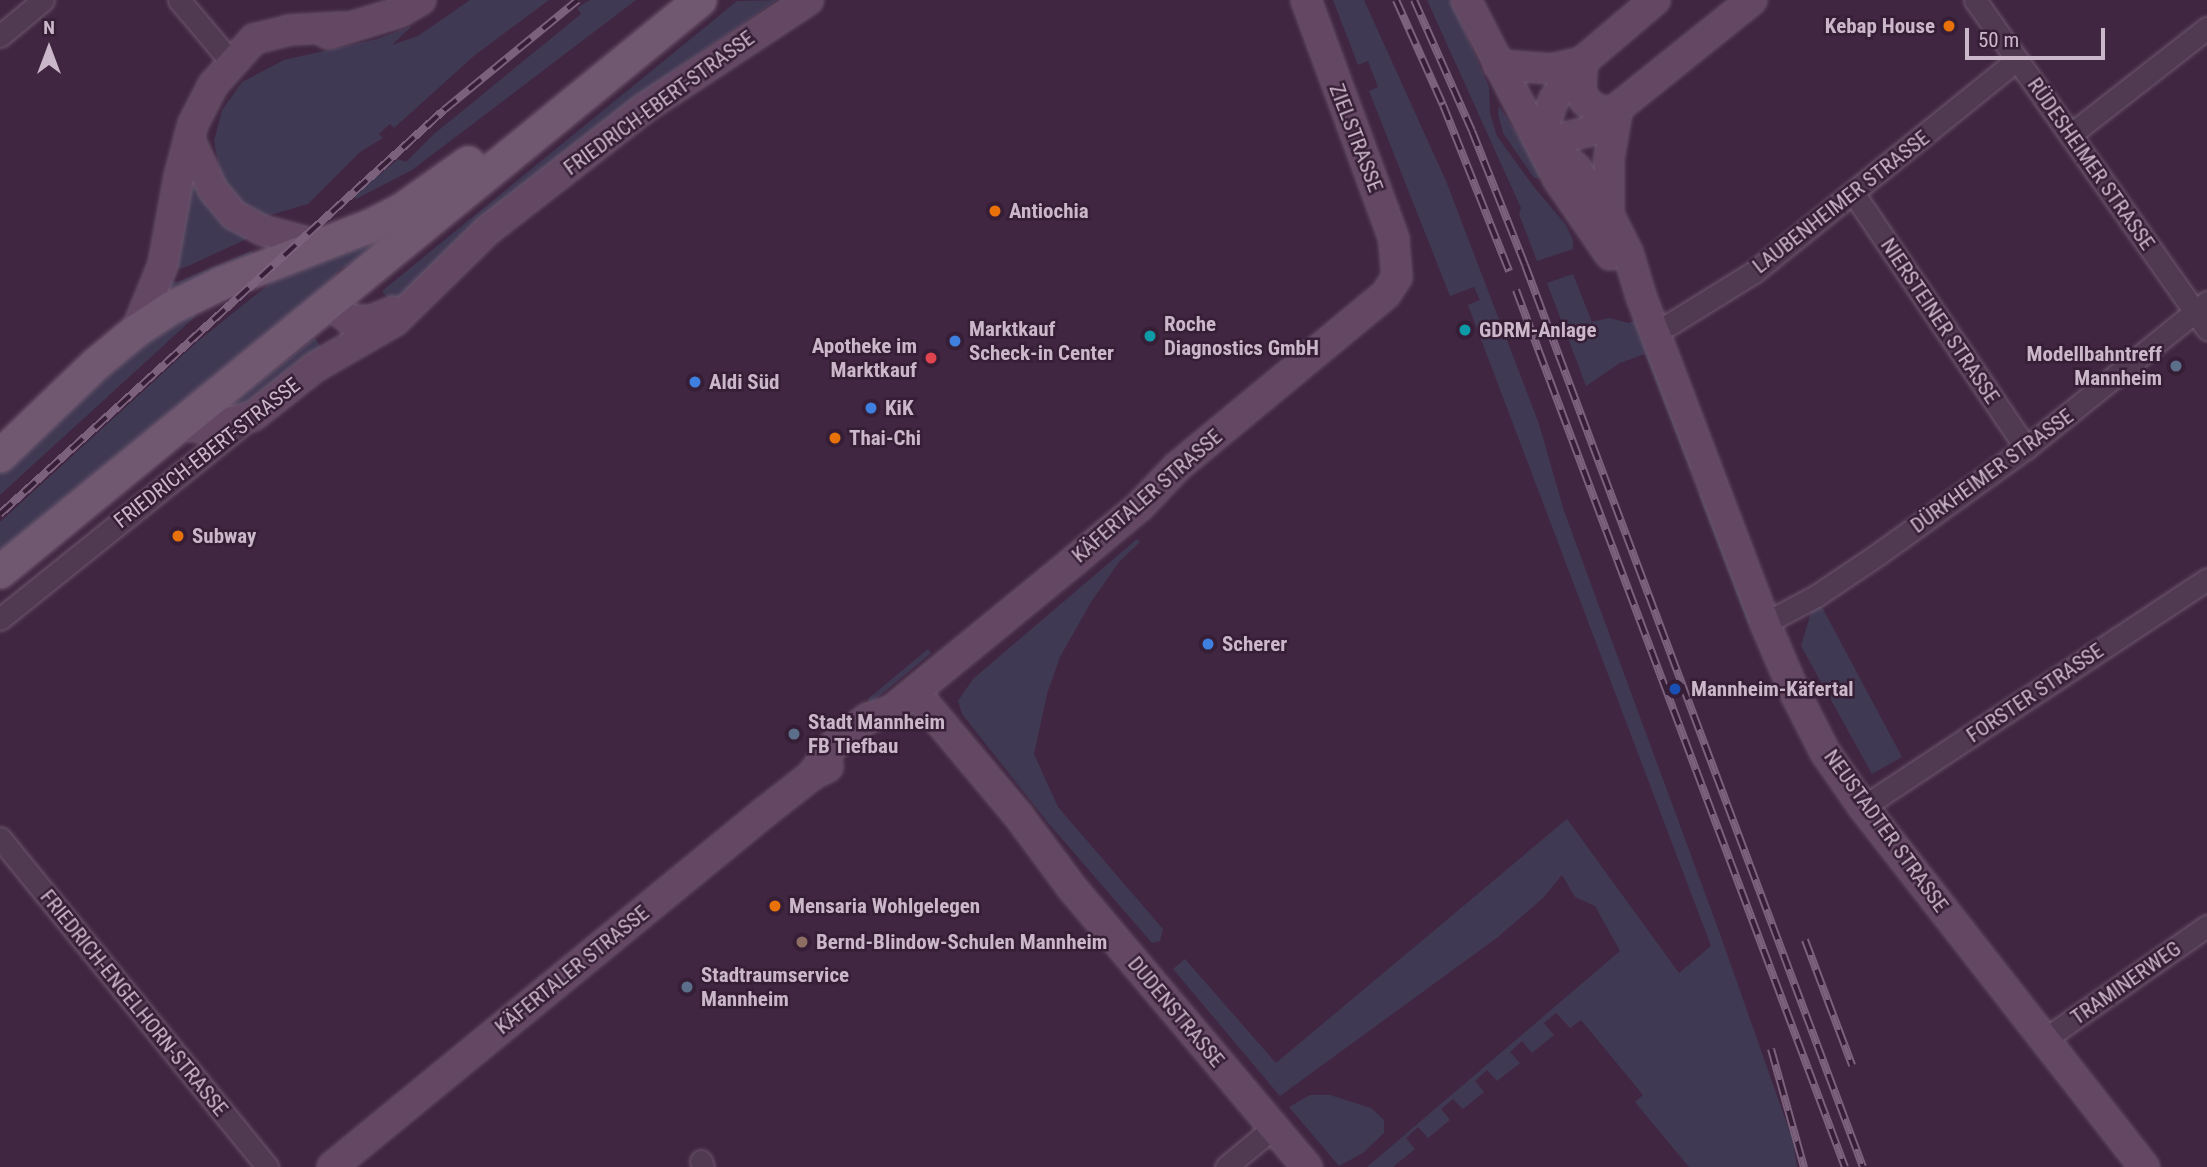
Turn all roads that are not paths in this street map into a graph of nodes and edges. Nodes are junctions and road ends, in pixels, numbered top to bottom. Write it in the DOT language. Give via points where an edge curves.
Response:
graph roads {
  1 [pos="43,0"];
  2 [pos="179,0"];
  3 [pos="421,0"];
  4 [pos="670,0"];
  5 [pos="700,0"];
  6 [pos="808,0"];
  7 [pos="1306,0"];
  8 [pos="1466,0"];
  9 [pos="1656,0"];
  10 [pos="1752,0"];
  11 [pos="1975,0"];
  12 [pos="2207,28"];
  13 [pos="0,36"];
  14 [pos="2017,60"];
  15 [pos="1581,62"];
  16 [pos="232,63"];
  17 [pos="1498,65"];
  18 [pos="1616,112"];
  19 [pos="2070,135"];
  20 [pos="189,138"];
  21 [pos="1540,138"];
  22 [pos="1854,194"];
  23 [pos="1609,215"];
  24 [pos="322,246"];
  25 [pos="1397,277"];
  26 [pos="338,295"];
  27 [pos="419,295"];
  28 [pos="1641,296"];
  29 [pos="2203,314"];
  30 [pos="1656,330"];
  31 [pos="136,331"];
  32 [pos="253,416"];
  33 [pos="178,425"];
  34 [pos="2026,448"];
  35 [pos="0,456"];
  36 [pos="5,568"];
  37 [pos="45,582"];
  38 [pos="2206,582"];
  39 [pos="0,619"];
  40 [pos="1765,622"];
  41 [pos="915,692"];
  42 [pos="1863,807"];
  43 [pos="0,838"];
  44 [pos="2207,926"];
  45 [pos="2045,1040"];
  46 [pos="1273,1126"];
  47 [pos="267,1167"];
  48 [pos="332,1167"];
  49 [pos="1226,1167"];
  50 [pos="1307,1167"];
  51 [pos="2144,1167"];
  1 -- 13 [label="street"];
  2 -- 16 [label="street"];
  3 -- 16 [label="street" via="400,12 343,27 297,47"];
  4 -- 24 [label="main road" via="437,186 370,226"];
  5 -- 26 [label="main road, FRIEDRICH-EBERT-STRASSE"];
  6 -- 27 [label="street, FRIEDRICH-EBERT-STRASSE" via="643,109 489,229"];
  7 -- 25 [label="street, ZIELSTRASSE" via="1394,239"];
  8 -- 17 [label="street"];
  9 -- 15 [label="street"];
  10 -- 18 [label="street"];
  11 -- 14 [label="street, RÜDESHEIMER STRASSE"];
  12 -- 19 [label="street"];
  14 -- 19 [label="street, RÜDESHEIMER STRASSE"];
  14 -- 22 [label="street, LAUBENHEIMER STRASSE"];
  15 -- 17 [label="street" via="1552,69"];
  15 -- 18 [label="street" via="1585,101 1595,110"];
  15 -- 21 [label="street" via="1554,99"];
  16 -- 20 [label="street" via="205,97"];
  17 -- 21 [label="street"];
  18 -- 21 [label="street" via="1573,137"];
  18 -- 23 [label="street" via="1609,158"];
  19 -- 29 [label="street, RÜDESHEIMER STRASSE"];
  20 -- 24 [label="street" via="213,190 234,215 262,230"];
  20 -- 31 [label="street" via="163,262"];
  21 -- 23 [label="street, NEUSTADTER STRASSE" via="1576,168"];
  21 -- 28 [label="street, NEUSTADTER STRASSE" via="1558,179"];
  22 -- 30 [label="street, LAUBENHEIMER STRASSE" via="1754,272"];
  22 -- 34 [label="street, NIERSTEINER STRASSE"];
  23 -- 28 [label="street, NEUSTADTER STRASSE" via="1637,274"];
  24 -- 31 [label="main road" via="220,284 171,307"];
  25 -- 41 [label="street, KÄFERTALER STRASSE" via="1386,294 1177,467 1140,506"];
  26 -- 27 [label="street, FRIEDRICH-EBERT-STRASSE" via="341,315 361,321 385,315"];
  26 -- 33 [label="main road, FRIEDRICH-EBERT-STRASSE"];
  27 -- 32 [label="street, FRIEDRICH-EBERT-STRASSE" via="395,321 315,367"];
  28 -- 30 [label="street, NEUSTADTER STRASSE"];
  29 -- 34 [label="street, DÜRKHEIMER STRASSE"];
  30 -- 40 [label="street, NEUSTADTER STRASSE"];
  31 -- 35 [label="main road"];
  32 -- 33 [label="street" via="204,428"];
  32 -- 37 [label="street, FRIEDRICH-EBERT-STRASSE"];
  33 -- 36 [label="main road, FRIEDRICH-EBERT-STRASSE"];
  34 -- 40 [label="street, DÜRKHEIMER STRASSE" via="1816,596"];
  36 -- 37 [label="street" via="29,566"];
  37 -- 39 [label="street, FRIEDRICH-EBERT-STRASSE"];
  38 -- 42 [label="street, FORSTER STRASSE"];
  40 -- 42 [label="street, NEUSTADTER STRASSE" via="1825,752"];
  41 -- 46 [label="street, DUDENSTRASSE" via="1072,888"];
  41 -- 48 [label="street, KÄFERTALER STRASSE" via="892,710 868,718 834,745 812,775"];
  42 -- 45 [label="street, NEUSTADTER STRASSE"];
  43 -- 47 [label="street, FRIEDRICH-ENGELHORN-STRASSE"];
  44 -- 45 [label="street, TRAMINERWEG"];
  45 -- 51 [label="street, NEUSTADTER STRASSE"];
  46 -- 49 [label="street"];
  46 -- 50 [label="street, DUDENSTRASSE"];
}
